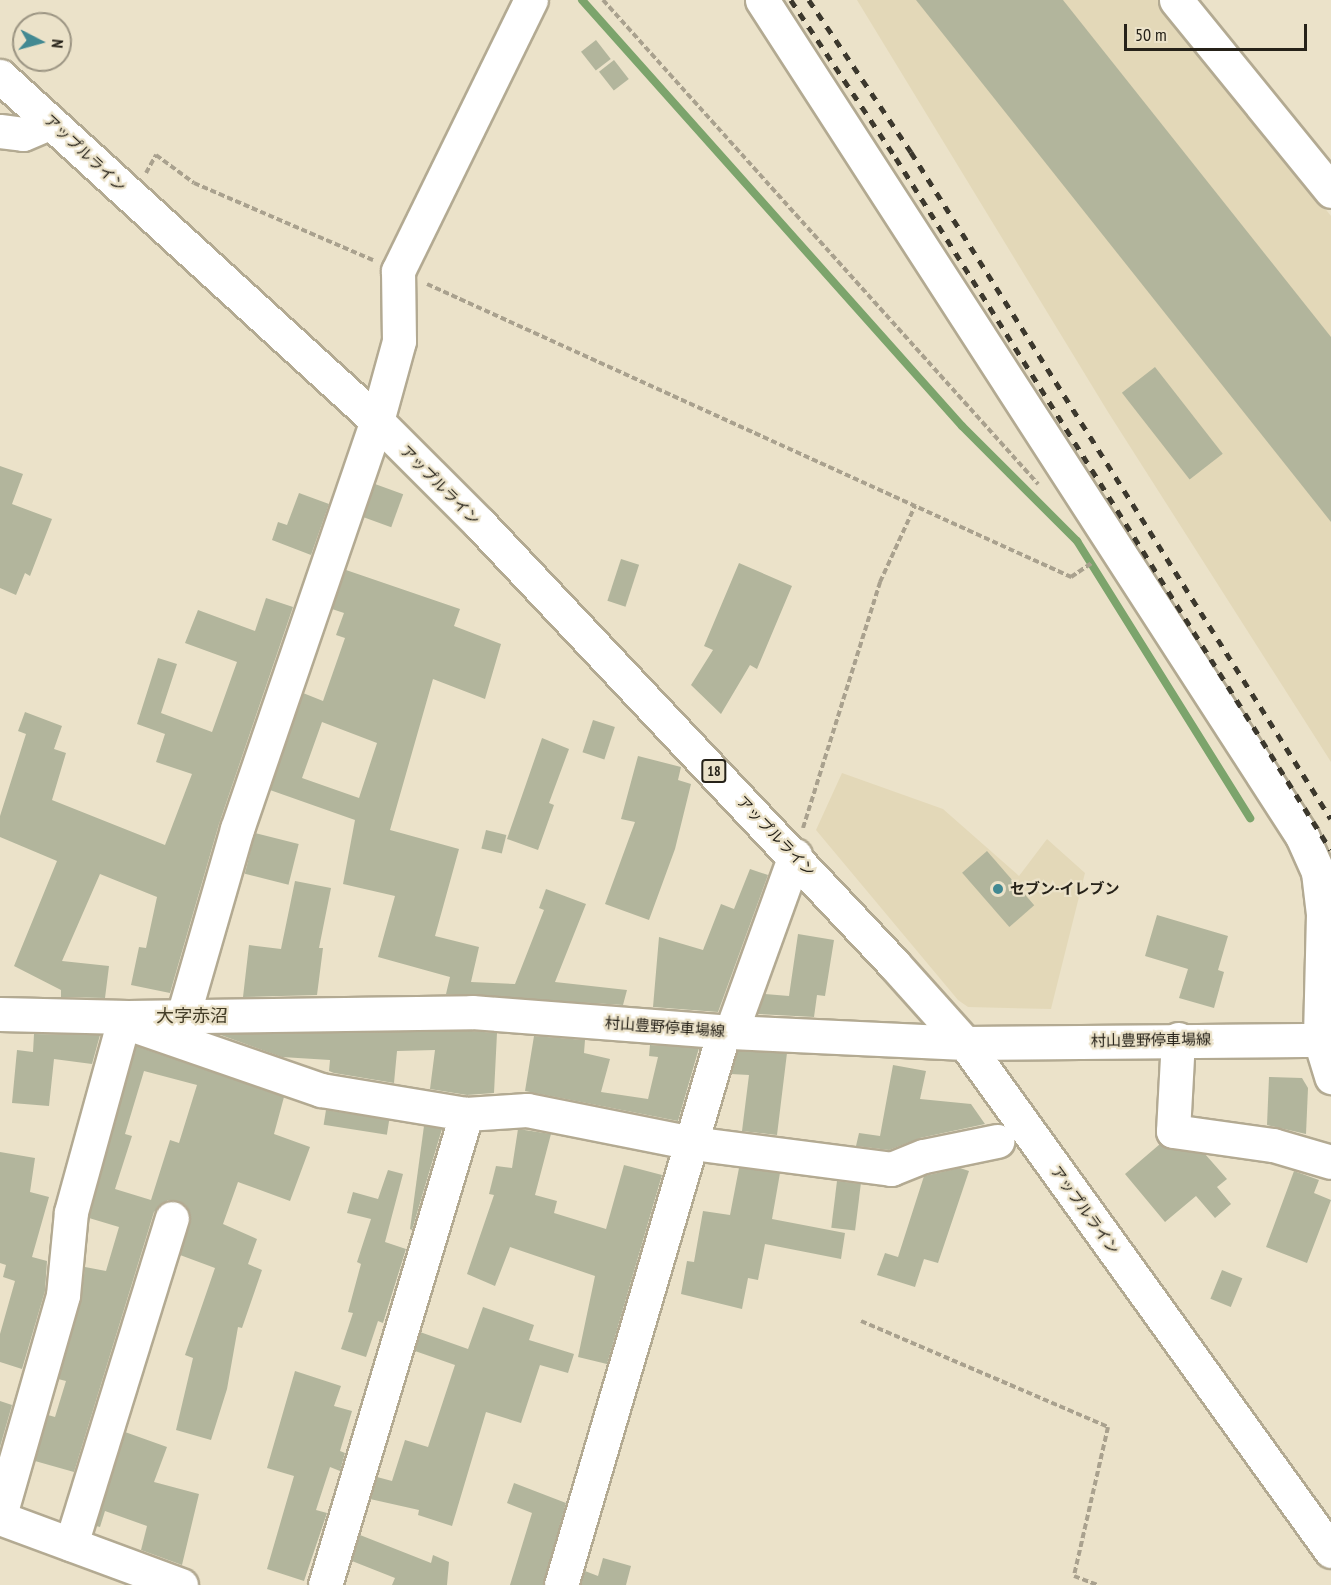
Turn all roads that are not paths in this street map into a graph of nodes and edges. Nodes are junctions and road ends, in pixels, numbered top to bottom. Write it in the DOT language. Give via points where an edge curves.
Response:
graph roads {
  1 [pos="531,0"];
  2 [pos="762,0"];
  3 [pos="1176,0"];
  4 [pos="0,76"];
  5 [pos="51,122"];
  6 [pos="0,131"];
  7 [pos="1331,191"];
  8 [pos="376,422"];
  9 [pos="795,855"];
  10 [pos="0,1014"];
  11 [pos="183,1016"];
  12 [pos="115,1019"];
  13 [pos="728,1032"];
  14 [pos="1178,1040"];
  15 [pos="1325,1040"];
  16 [pos="965,1043"];
  17 [pos="1331,1077"];
  18 [pos="466,1114"];
  19 [pos="997,1142"];
  20 [pos="692,1143"];
  21 [pos="1331,1162"];
  22 [pos="172,1218"];
  23 [pos="0,1516"];
  24 [pos="71,1544"];
  25 [pos="1331,1551"];
  26 [pos="181,1585"];
  27 [pos="325,1585"];
  28 [pos="561,1585"];
  1 -- 8 [label="main road" via="398,271 399,341"];
  2 -- 15 [label="main road" via="1302,836 1318,873 1323,914"];
  3 -- 7 [label="main road"];
  4 -- 5 [label="main road, アップルライン / 18"];
  5 -- 6 [label="main road" via="23,134"];
  5 -- 8 [label="main road, アップルライン / 18"];
  8 -- 9 [label="main road, アップルライン / 18"];
  8 -- 11 [label="main road" via="237,829"];
  9 -- 13 [label="main road"];
  9 -- 16 [label="main road, アップルライン / 18"];
  10 -- 12 [label="main road, 村山豊野停車場線"];
  11 -- 12 [label="main road, 村山豊野停車場線"];
  11 -- 13 [label="main road, 村山豊野停車場線" via="472,1012"];
  12 -- 18 [label="main road" via="321,1090"];
  12 -- 23 [label="main road" via="71,1212 63,1295"];
  13 -- 16 [label="main road, 村山豊野停車場線"];
  13 -- 20 [label="main road"];
  14 -- 15 [label="main road, 村山豊野停車場線"];
  14 -- 16 [label="main road, 村山豊野停車場線"];
  14 -- 21 [label="main road" via="1173,1131 1273,1145"];
  15 -- 17 [label="main road"];
  16 -- 25 [label="main road, アップルライン / 18"];
  18 -- 20 [label="main road" via="527,1110"];
  18 -- 27 [label="main road"];
  19 -- 20 [label="main road" via="924,1156 891,1168"];
  20 -- 28 [label="main road"];
  22 -- 24 [label="main road"];
  23 -- 24 [label="main road"];
  24 -- 26 [label="main road"];
}
